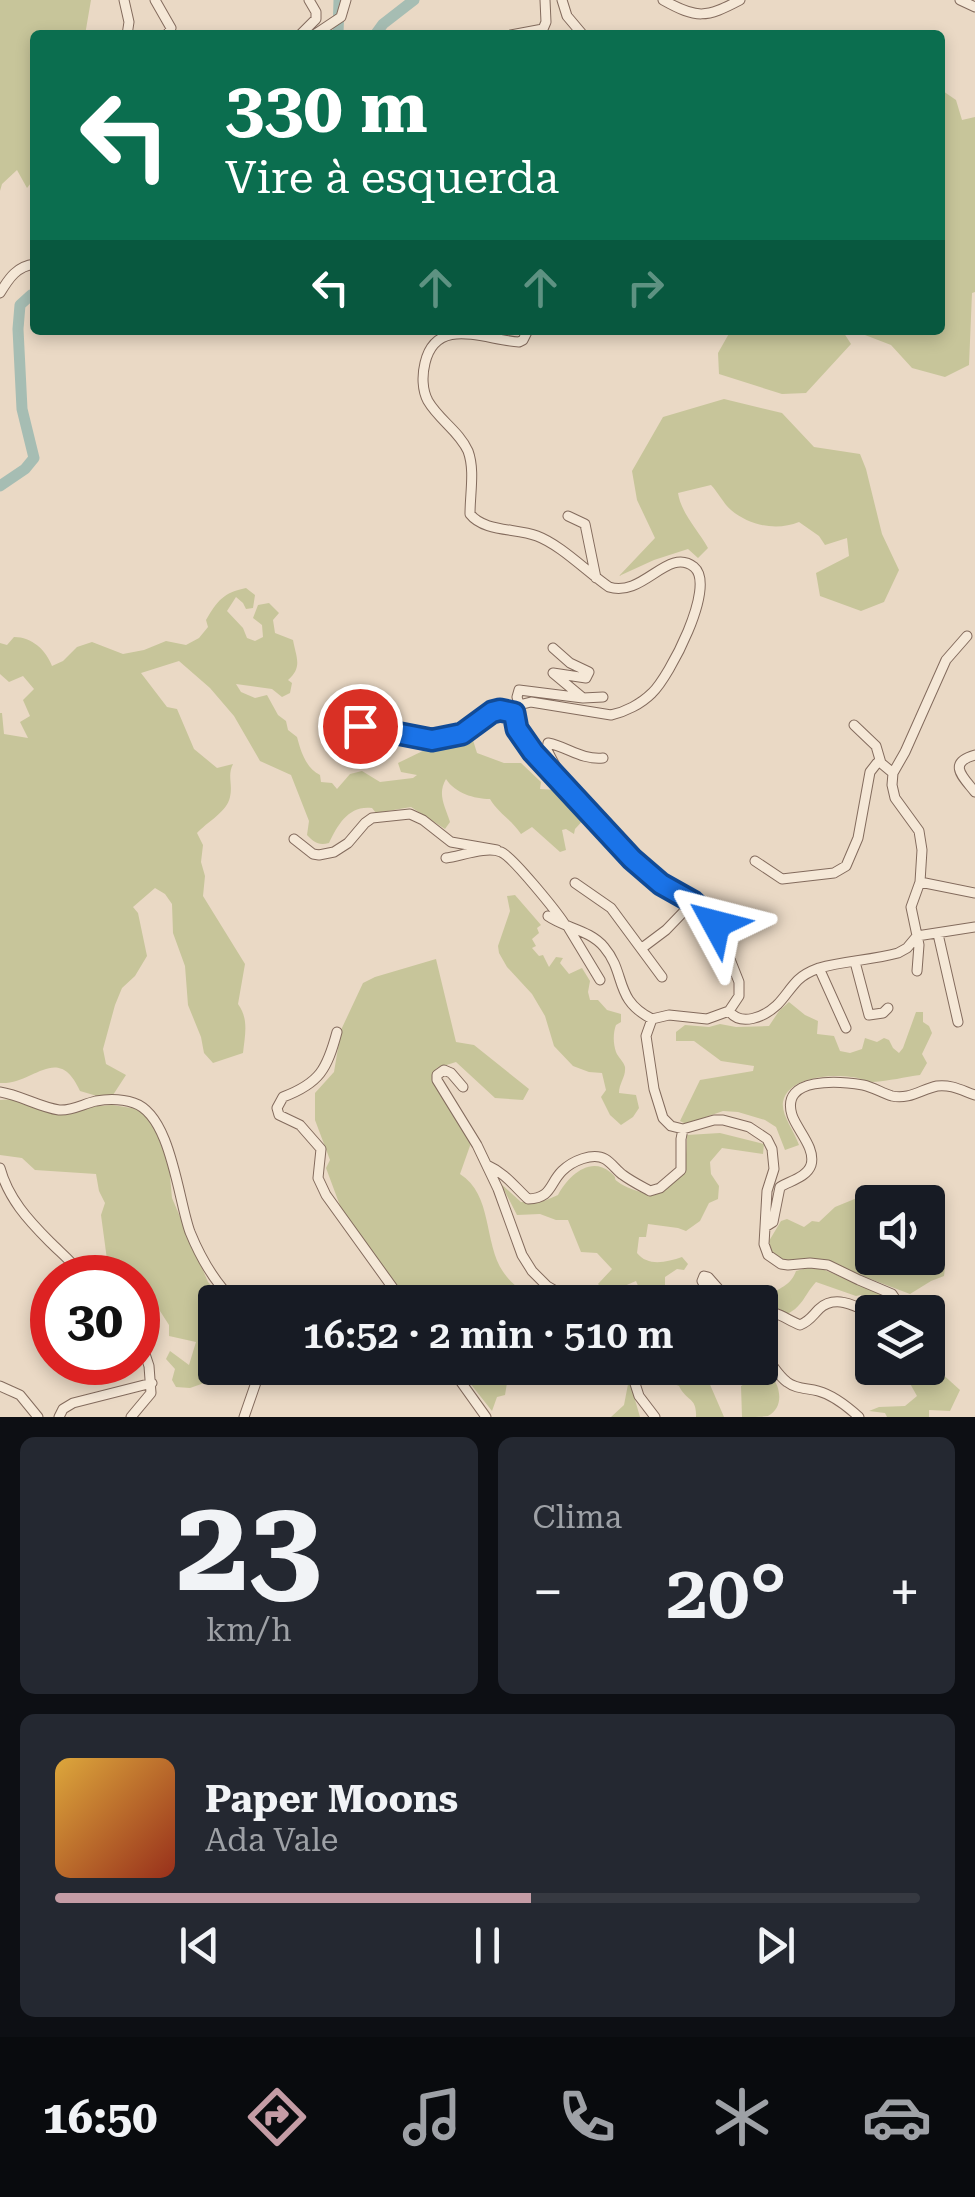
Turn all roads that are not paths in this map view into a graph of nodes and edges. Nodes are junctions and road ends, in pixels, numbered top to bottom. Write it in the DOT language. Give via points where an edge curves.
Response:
graph roads {
  1 [pos="124,0"];
  2 [pos="155,0"];
  3 [pos="309,0"];
  4 [pos="346,0"];
  5 [pos="545,0"];
  6 [pos="562,0"];
  7 [pos="663,0"];
  8 [pos="740,0"];
  9 [pos="960,0"];
  10 [pos="975,7"];
  11 [pos="127,30"];
  12 [pos="170,30"];
  13 [pos="305,30"];
  14 [pos="321,30"];
  15 [pos="532,30"];
  16 [pos="578,30"];
  17 [pos="30,264"];
  18 [pos="0,293"];
  19 [pos="448,335"];
  20 [pos="466,335"];
  21 [pos="526,335"];
  22 [pos="568,516"];
  23 [pos="596,578"];
  24 [pos="967,636"];
  25 [pos="553,648"];
  26 [pos="603,696"];
  27 [pos="583,698"];
  28 [pos="517,710"];
  29 [pos="854,725"];
  30 [pos="360,726"];
  31 [pos="975,755"];
  32 [pos="603,758"];
  33 [pos="881,763"];
  34 [pos="893,773"];
  35 [pos="567,786"];
  36 [pos="975,792"];
  37 [pos="294,839"];
  38 [pos="498,850"];
  39 [pos="446,858"];
  40 [pos="754,861"];
  41 [pos="920,882"];
  42 [pos="575,883"];
  43 [pos="975,892"];
  44 [pos="693,902"];
  45 [pos="548,916"];
  46 [pos="567,926"];
  47 [pos="975,927"];
  48 [pos="938,934"];
  49 [pos="917,936"];
  50 [pos="642,948"];
  51 [pos="855,962"];
  52 [pos="819,968"];
  53 [pos="917,971"];
  54 [pos="662,977"];
  55 [pos="600,980"];
  56 [pos="888,1008"];
  57 [pos="728,1011"];
  58 [pos="652,1019"];
  59 [pos="958,1022"];
  60 [pos="846,1028"];
  61 [pos="337,1032"];
  62 [pos="463,1086"];
  63 [pos="0,1092"];
  64 [pos="975,1095"];
  65 [pos="683,1129"];
  66 [pos="487,1165"];
  67 [pos="0,1168"];
  68 [pos="765,1227"];
  69 [pos="65,1255"];
  70 [pos="218,1285"];
  71 [pos="392,1285"];
  72 [pos="547,1285"];
  73 [pos="893,1295"];
  74 [pos="855,1307"];
  75 [pos="778,1314"];
  76 [pos="778,1370"];
  77 [pos="144,1385"];
  78 [pos="152,1385"];
  79 [pos="255,1385"];
  80 [pos="463,1385"];
  81 [pos="635,1385"];
  82 [pos="0,1386"];
  83 [pos="38,1417"];
  84 [pos="59,1417"];
  85 [pos="131,1417"];
  86 [pos="244,1417"];
  87 [pos="486,1417"];
  88 [pos="655,1417"];
  89 [pos="859,1417"];
  1 -- 11 [label="street"];
  2 -- 12 [label="street"];
  3 -- 13 [label="street" via="316,18"];
  4 -- 14 [label="street" via="338,18"];
  5 -- 15 [label="street" via="546,22"];
  6 -- 16 [label="street"];
  7 -- 8 [label="street" via="698,16"];
  9 -- 10 [label="street"];
  17 -- 18 [label="street"];
  19 -- 23 [label="street" via="427,354 423,385 470,457 470,514 483,524 548,542"];
  20 -- 21 [label="street" via="519,342"];
  22 -- 23 [label="street" via="584,524"];
  23 -- 28 [label="street" via="617,590 672,563 693,566 699,574 698,609 663,679 638,704 611,715 531,702"];
  24 -- 34 [label="street" via="946,660"];
  25 -- 27 [label="street" via="589,672 586,678 553,674"];
  26 -- 27 [label="street"];
  27 -- 28 [label="street" via="520,690"];
  28 -- 30 [label="street" via="492,712 462,734 432,740"];
  28 -- 35 [label="street" via="517,729"];
  29 -- 33 [label="street" via="876,746"];
  31 -- 36 [label="street" via="959,768"];
  32 -- 35 [label="street" via="548,744"];
  33 -- 34 [label="street"];
  33 -- 40 [label="street" via="872,766 846,866 782,879"];
  34 -- 41 [label="street" via="895,798 919,831"];
  35 -- 44 [label="street" via="632,859"];
  37 -- 38 [label="street" via="313,854 334,852 372,818 410,814 452,842"];
  38 -- 39 [label="street"];
  38 -- 46 [label="street"];
  41 -- 43 [label="street"];
  41 -- 49 [label="street" via="911,907"];
  42 -- 50 [label="street" via="611,908"];
  44 -- 50 [label="street"];
  44 -- 57 [label="street" via="716,924 740,982"];
  45 -- 46 [label="street"];
  46 -- 55 [label="street"];
  46 -- 58 [label="street" via="605,948 624,995"];
  47 -- 48 [label="street"];
  48 -- 49 [label="street"];
  48 -- 59 [label="street"];
  49 -- 51 [label="street" via="898,953"];
  49 -- 53 [label="street"];
  50 -- 54 [label="street"];
  51 -- 52 [label="street"];
  51 -- 56 [label="street" via="869,1015"];
  52 -- 57 [label="street" via="762,1015 739,1020"];
  52 -- 60 [label="street"];
  57 -- 58 [label="street" via="707,1019"];
  58 -- 65 [label="street" via="646,1036 658,1109 671,1126"];
  61 -- 71 [label="street" via="326,1068 306,1087 283,1096 277,1108 321,1149 318,1178 326,1194"];
  62 -- 66 [label="street" via="452,1073 438,1075"];
  63 -- 70 [label="street" via="56,1110 98,1100 149,1110 177,1176 190,1230"];
  64 -- 68 [label="street" via="950,1086 902,1097 850,1084 802,1086 790,1104 812,1160 805,1174 780,1187 773,1222"];
  65 -- 66 [label="street" via="681,1170 650,1191 596,1156 572,1163 553,1188 528,1199"];
  65 -- 68 [label="street" via="723,1120 749,1126 766,1139 775,1160"];
  66 -- 72 [label="street" via="522,1256"];
  67 -- 69 [label="street" via="22,1210"];
  68 -- 73 [label="street" via="766,1250 774,1260 828,1264"];
  74 -- 75 [label="street" via="831,1302 800,1325"];
  76 -- 89 [label="street" via="787,1383 829,1395"];
  77 -- 84 [label="street" via="73,1403"];
  78 -- 85 [label="street"];
  79 -- 86 [label="street"];
  80 -- 87 [label="street"];
  81 -- 88 [label="street"];
  82 -- 83 [label="street"];
}
